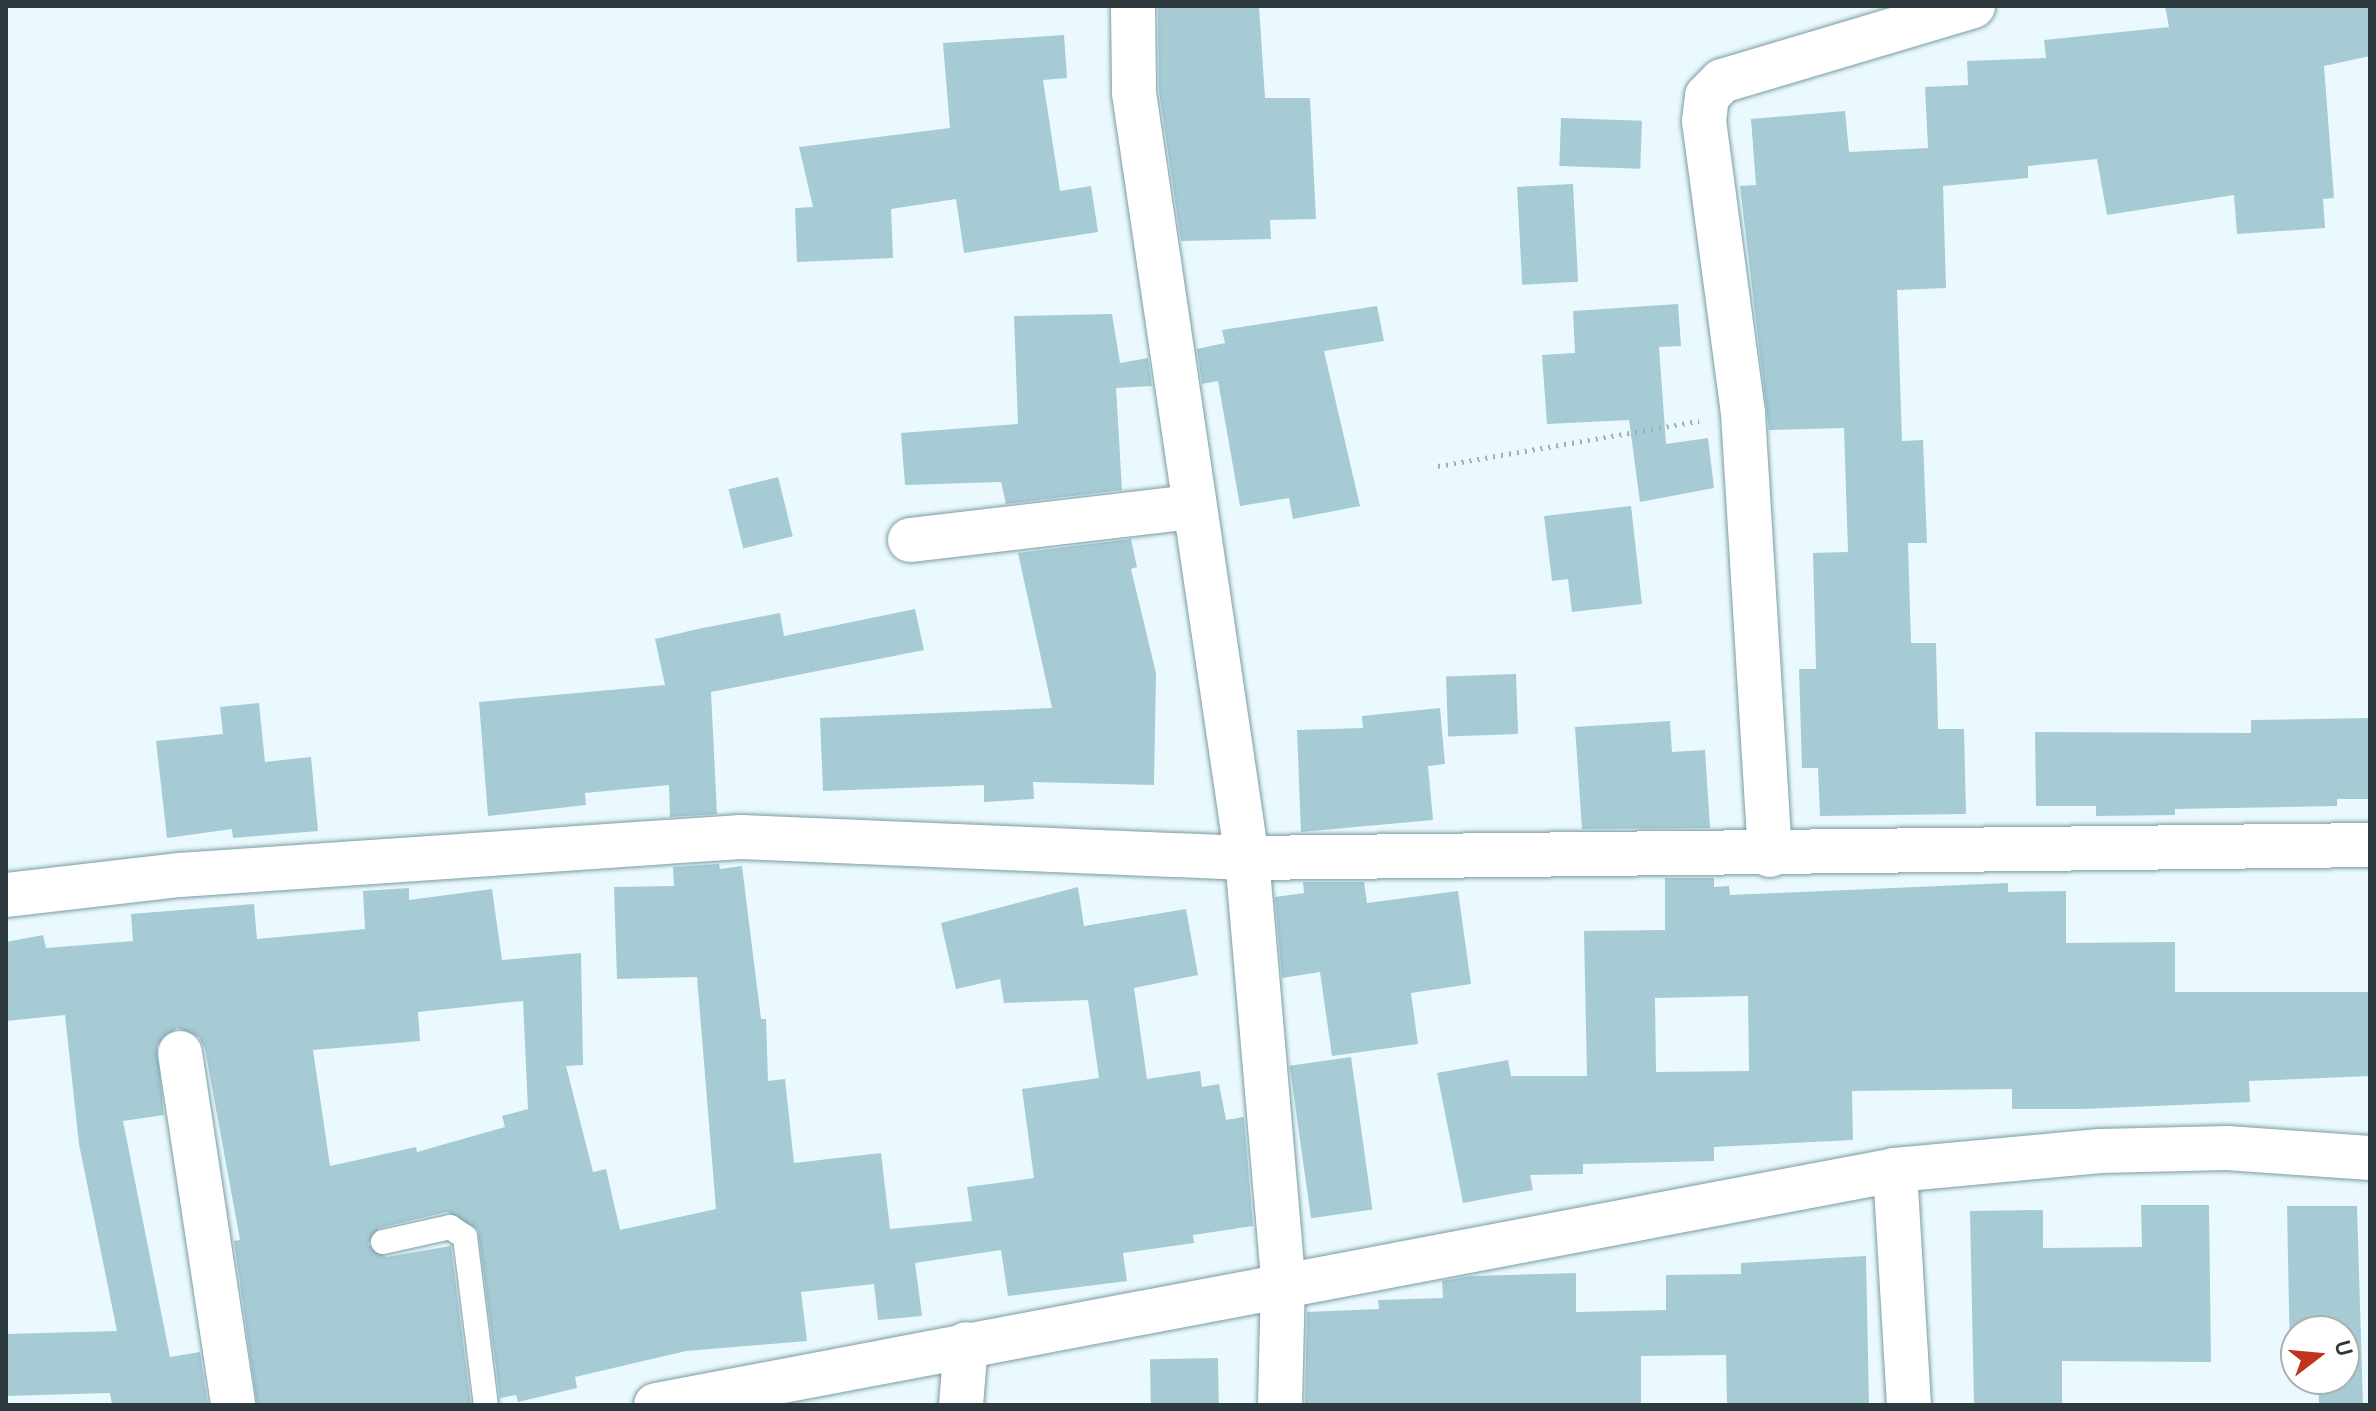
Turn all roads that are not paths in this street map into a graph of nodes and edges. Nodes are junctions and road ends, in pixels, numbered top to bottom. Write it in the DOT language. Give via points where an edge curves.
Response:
graph roads {
  1 [pos="1133,6"];
  2 [pos="1973,6"];
  3 [pos="1192,507"];
  4 [pos="910,540"];
  5 [pos="2370,845"];
  6 [pos="1770,855"];
  7 [pos="1247,858"];
  8 [pos="6,895"];
  9 [pos="180,1053"];
  10 [pos="2370,1158"];
  11 [pos="1895,1170"];
  12 [pos="383,1242"];
  13 [pos="1283,1281"];
  14 [pos="966,1344"];
  15 [pos="233,1405"];
  16 [pos="486,1405"];
  17 [pos="656,1405"];
  18 [pos="961,1405"];
  19 [pos="1280,1405"];
  20 [pos="1909,1405"];
  1 -- 3 [label="street" via="1134,93"];
  2 -- 6 [label="street" via="1722,81 1707,96 1704,121 1743,413"];
  3 -- 4 [label="street"];
  3 -- 7 [label="street"];
  5 -- 6 [label="street"];
  6 -- 7 [label="street"];
  7 -- 8 [label="street" via="741,837 227,871"];
  7 -- 13 [label="street"];
  9 -- 15 [label="street"];
  10 -- 11 [label="street" via="2227,1148 2100,1151"];
  11 -- 13 [label="street"];
  11 -- 20 [label="street"];
  12 -- 16 [label="lane" via="450,1227 465,1237"];
  13 -- 14 [label="street"];
  13 -- 19 [label="street"];
  14 -- 17 [label="street"];
  14 -- 18 [label="street"];
}
